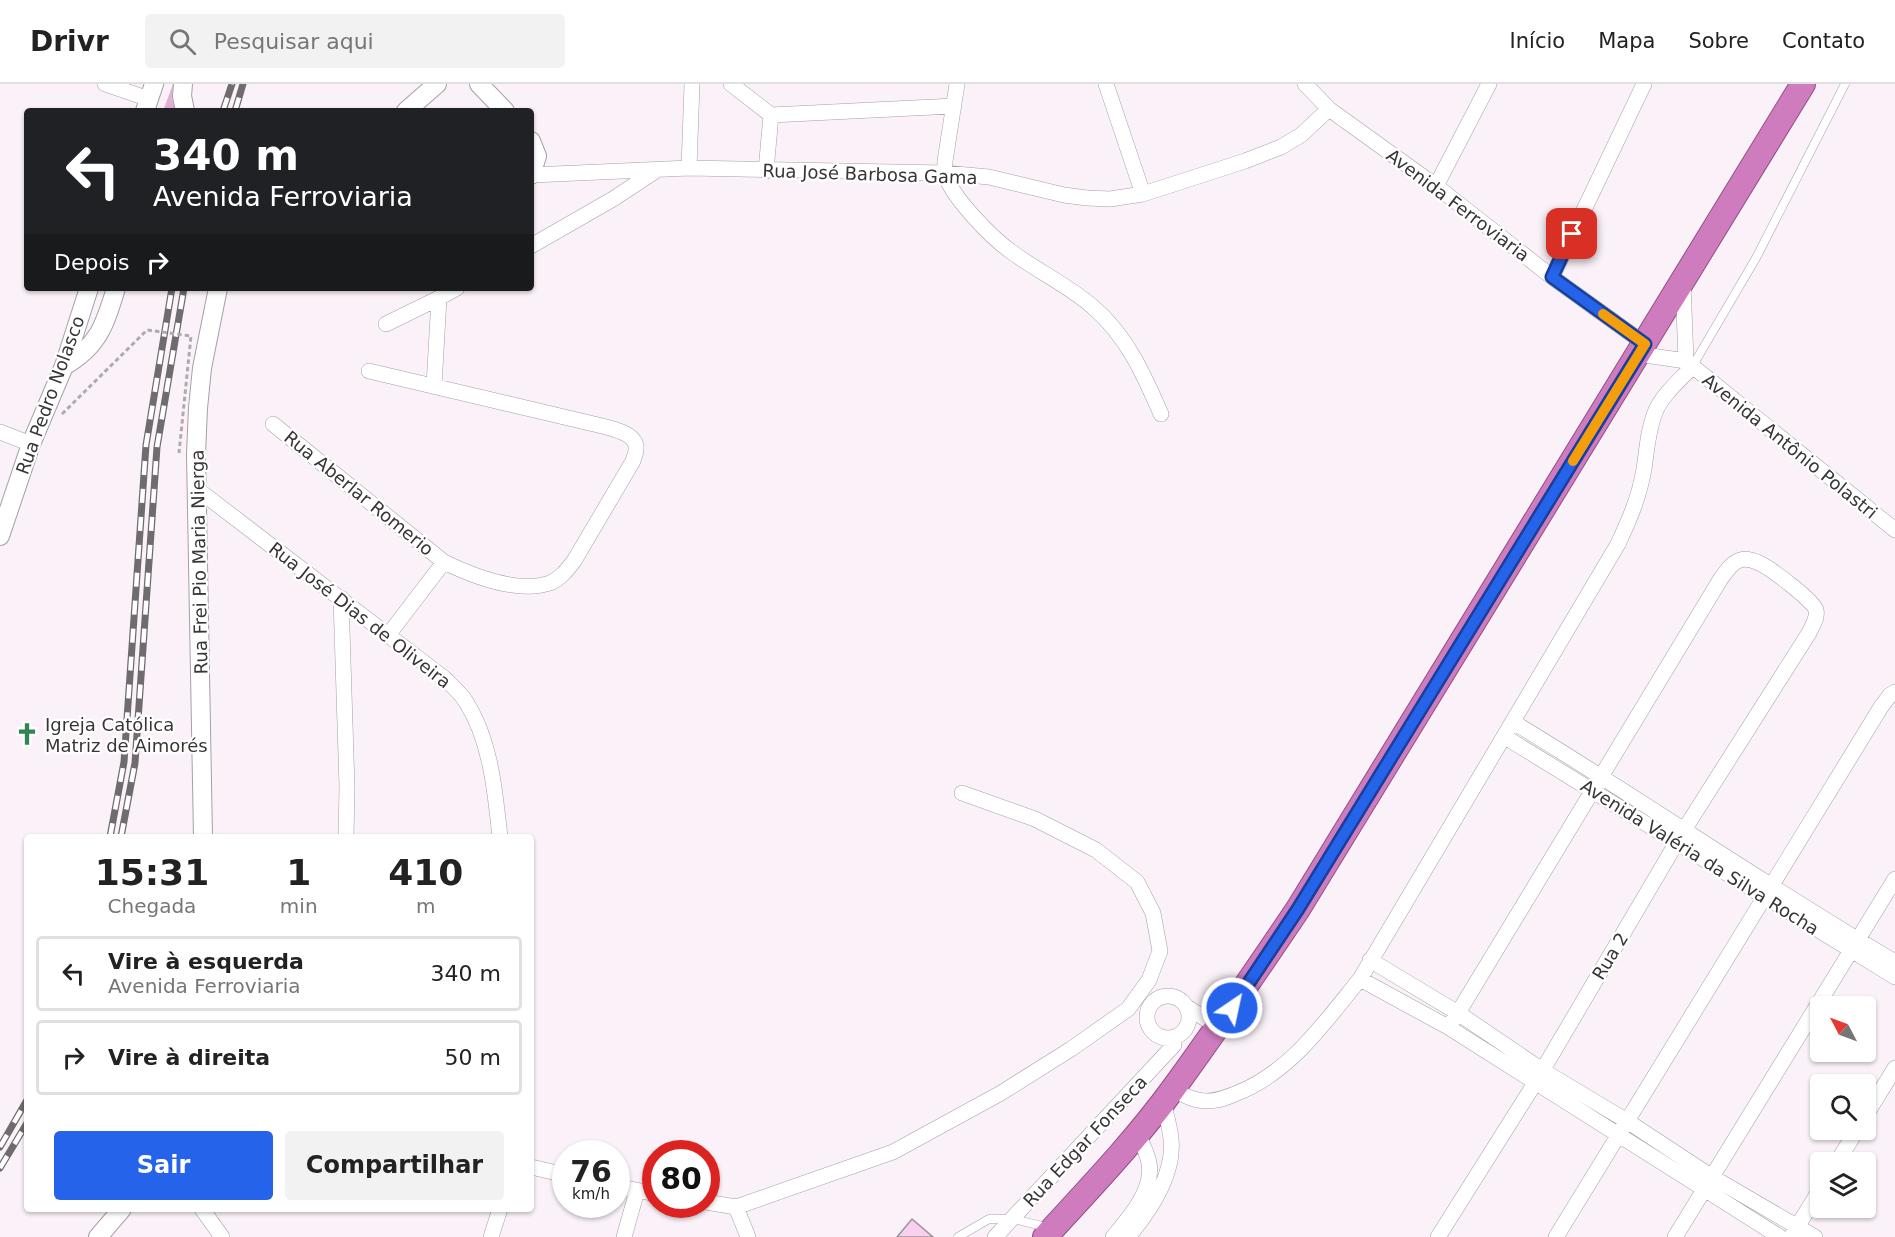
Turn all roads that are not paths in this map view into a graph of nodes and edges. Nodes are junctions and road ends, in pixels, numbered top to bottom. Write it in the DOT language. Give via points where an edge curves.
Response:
graph roads {
  1 [pos="105,84"];
  2 [pos="183,84"];
  3 [pos="437,84"];
  4 [pos="479,84"];
  5 [pos="692,84"];
  6 [pos="731,84"];
  7 [pos="957,84"];
  8 [pos="1106,84"];
  9 [pos="1305,84"];
  10 [pos="1489,84"];
  11 [pos="1644,84"];
  12 [pos="1803,84"];
  13 [pos="1845,84"];
  14 [pos="149,98"];
  15 [pos="412,105"];
  16 [pos="954,105"];
  17 [pos="184,108"];
  18 [pos="502,108"];
  19 [pos="1329,109"];
  20 [pos="771,115"];
  21 [pos="534,148"];
  22 [pos="534,166"];
  23 [pos="688,168"];
  24 [pos="657,170"];
  25 [pos="766,171"];
  26 [pos="945,173"];
  27 [pos="534,175"];
  28 [pos="1436,186"];
  29 [pos="1143,194"];
  30 [pos="534,244"];
  31 [pos="1552,277"];
  32 [pos="1683,280"];
  33 [pos="88,291"];
  34 [pos="116,291"];
  35 [pos="217,291"];
  36 [pos="452,291"];
  37 [pos="439,298"];
  38 [pos="386,324"];
  39 [pos="1641,349"];
  40 [pos="1689,364"];
  41 [pos="64,366"];
  42 [pos="369,371"];
  43 [pos="434,386"];
  44 [pos="1161,414"];
  45 [pos="273,424"];
  46 [pos="0,432"];
  47 [pos="32,444"];
  48 [pos="197,489"];
  49 [pos="1894,524"];
  50 [pos="0,536"];
  51 [pos="444,562"];
  52 [pos="340,598"];
  53 [pos="389,634"];
  54 [pos="1895,692"];
  55 [pos="1513,722"];
  56 [pos="1505,737"];
  57 [pos="1602,776"];
  58 [pos="1593,791"];
  59 [pos="962,793"];
  60 [pos="203,834"];
  61 [pos="346,834"];
  62 [pos="500,834"];
  63 [pos="1681,836"];
  64 [pos="1895,879"];
  65 [pos="1768,892"];
  66 [pos="1855,946"];
  67 [pos="1370,960"];
  68 [pos="1895,962"];
  69 [pos="1895,977"];
  70 [pos="1360,979"];
  71 [pos="1149,980"];
  72 [pos="1171,996"];
  73 [pos="1187,1007"];
  74 [pos="1128,1009"];
  75 [pos="1458,1013"];
  76 [pos="1148,1025"];
  77 [pos="1218,1027"];
  78 [pos="1448,1027"];
  79 [pos="1169,1041"];
  80 [pos="1195,1058"];
  81 [pos="1895,1068"];
  82 [pos="1539,1077"];
  83 [pos="1168,1096"];
  84 [pos="1876,1099"];
  85 [pos="1627,1121"];
  86 [pos="1137,1133"];
  87 [pos="1618,1135"];
  88 [pos="534,1168"];
  89 [pos="552,1172"];
  90 [pos="1708,1183"];
  91 [pos="630,1189"];
  92 [pos="637,1191"];
  93 [pos="642,1192"];
  94 [pos="720,1204"];
  95 [pos="1810,1206"];
  96 [pos="736,1207"];
  97 [pos="119,1212"];
  98 [pos="204,1212"];
  99 [pos="499,1212"];
  100 [pos="1013,1219"];
  101 [pos="1794,1231"];
  102 [pos="1049,1233"];
  103 [pos="98,1237"];
  104 [pos="222,1237"];
  105 [pos="491,1237"];
  106 [pos="624,1237"];
  107 [pos="748,1237"];
  108 [pos="958,1237"];
  109 [pos="995,1237"];
  110 [pos="1113,1237"];
  111 [pos="1128,1237"];
  112 [pos="1438,1237"];
  113 [pos="1556,1237"];
  114 [pos="1675,1237"];
  115 [pos="1780,1237"];
  116 [pos="1815,1237"];
  1 -- 14 [label="street"];
  2 -- 17 [label="street"];
  3 -- 15 [label="street"];
  4 -- 18 [label="street"];
  5 -- 23 [label="street"];
  6 -- 20 [label="street"];
  7 -- 16 [label="street"];
  8 -- 29 [label="street"];
  9 -- 19 [label="street, Avenida Ferroviaria"];
  10 -- 28 [label="street"];
  11 -- 31 [label="street"];
  12 -- 32 [label="highway"];
  13 -- 40 [label="lane" via="1756,258"];
  16 -- 20 [label="street"];
  16 -- 26 [label="street"];
  19 -- 28 [label="street, Avenida Ferroviaria"];
  19 -- 29 [label="street, Rua José Barbosa Gama" via="1301,135 1281,147"];
  20 -- 25 [label="street"];
  21 -- 22 [label="street, Rua José Barbosa Gama"];
  23 -- 24 [label="street, Rua José Barbosa Gama"];
  23 -- 25 [label="street, Rua José Barbosa Gama"];
  24 -- 27 [label="street, Rua José Barbosa Gama"];
  24 -- 30 [label="street"];
  25 -- 26 [label="street, Rua José Barbosa Gama"];
  26 -- 29 [label="street, Rua José Barbosa Gama" via="989,177 1087,198"];
  26 -- 44 [label="street" via="963,205 1012,253 1094,307 1120,335"];
  28 -- 31 [label="street, Avenida Ferroviaria"];
  31 -- 39 [label="street, Avenida Ferroviaria"];
  32 -- 39 [label="highway"];
  32 -- 40 [label="street"];
  33 -- 41 [label="street, Rua Pedro Nolasco"];
  34 -- 41 [label="street" via="100,333 86,351"];
  35 -- 48 [label="street, Rua Frei Pio Maria Nierga" via="202,368"];
  36 -- 37 [label="street"];
  37 -- 38 [label="street"];
  37 -- 43 [label="street"];
  39 -- 40 [label="street"];
  39 -- 77 [label="highway" via="1298,909"];
  40 -- 49 [label="street, Avenida Antônio Polastri"];
  40 -- 55 [label="street" via="1656,409 1636,506 1618,544"];
  41 -- 47 [label="street, Rua Pedro Nolasco"];
  42 -- 43 [label="street"];
  43 -- 51 [label="street, Rua Aberlar Romerio" via="615,430 636,446 633,461 574,561 551,583 504,584 470,575"];
  45 -- 51 [label="street, Rua Aberlar Romerio"];
  46 -- 47 [label="street"];
  47 -- 50 [label="street, Rua Pedro Nolasco"];
  48 -- 52 [label="street, Rua José Dias de Oliveira"];
  48 -- 60 [label="street, Rua Frei Pio Maria Nierga"];
  51 -- 53 [label="street"];
  52 -- 53 [label="street, Rua José Dias de Oliveira"];
  52 -- 61 [label="street"];
  53 -- 62 [label="street, Rua José Dias de Oliveira" via="465,700 481,730"];
  54 -- 65 [label="street" via="1881,706"];
  55 -- 56 [label="street"];
  55 -- 57 [label="street, Avenida Valéria da Silva Rocha"];
  56 -- 58 [label="street, Avenida Valéria da Silva Rocha"];
  56 -- 67 [label="street"];
  57 -- 58 [label="street"];
  57 -- 63 [label="street, Avenida Valéria da Silva Rocha"];
  57 -- 63 [label="street, Rua 2" via="1720,580 1740,560 1761,563 1811,602 1815,620"];
  58 -- 63 [label="street, Avenida Valéria da Silva Rocha"];
  58 -- 75 [label="street"];
  59 -- 71 [label="street" via="1035,819 1096,850 1137,882 1153,913 1160,951"];
  63 -- 65 [label="street, Avenida Valéria da Silva Rocha"];
  63 -- 82 [label="street, Rua 2"];
  64 -- 66 [label="street"];
  65 -- 66 [label="street, Avenida Valéria da Silva Rocha"];
  65 -- 85 [label="street"];
  66 -- 68 [label="street, Avenida Valéria da Silva Rocha"];
  66 -- 69 [label="street, Avenida Valéria da Silva Rocha"];
  66 -- 90 [label="street"];
  67 -- 70 [label="street"];
  67 -- 75 [label="street"];
  70 -- 78 [label="street"];
  70 -- 83 [label="street" via="1279,1070 1220,1100"];
  71 -- 72 [label="street"];
  71 -- 74 [label="street"];
  72 -- 73 [label="street"];
  72 -- 76 [label="street" via="1152,1004"];
  73 -- 77 [label="street"];
  73 -- 79 [label="street" via="1187,1026"];
  74 -- 76 [label="street"];
  74 -- 96 [label="street" via="1001,1093 893,1152"];
  75 -- 78 [label="street"];
  75 -- 82 [label="street"];
  76 -- 79 [label="street"];
  77 -- 80 [label="highway"];
  78 -- 82 [label="street"];
  79 -- 80 [label="street"];
  79 -- 100 [label="street, Rua Edgar Fonseca"];
  80 -- 83 [label="highway"];
  81 -- 84 [label="street"];
  82 -- 85 [label="street"];
  82 -- 87 [label="street"];
  82 -- 112 [label="street, Rua 2"];
  83 -- 86 [label="highway"];
  83 -- 111 [label="street" via="1172,1140 1169,1163 1157,1195"];
  85 -- 87 [label="street"];
  85 -- 90 [label="street"];
  86 -- 102 [label="highway"];
  86 -- 110 [label="street" via="1150,1165 1148,1183"];
  87 -- 90 [label="street"];
  87 -- 113 [label="street"];
  88 -- 89 [label="street"];
  90 -- 101 [label="street"];
  90 -- 114 [label="street"];
  90 -- 115 [label="street"];
  91 -- 92 [label="street"];
  92 -- 93 [label="street"];
  92 -- 106 [label="street"];
  94 -- 96 [label="street"];
  95 -- 101 [label="street"];
  96 -- 107 [label="street"];
  97 -- 103 [label="street"];
  98 -- 104 [label="street"];
  99 -- 105 [label="street"];
  100 -- 102 [label="lane"];
  100 -- 108 [label="lane" via="989,1219"];
  100 -- 109 [label="street, Rua Edgar Fonseca"];
  101 -- 116 [label="street"];
}
